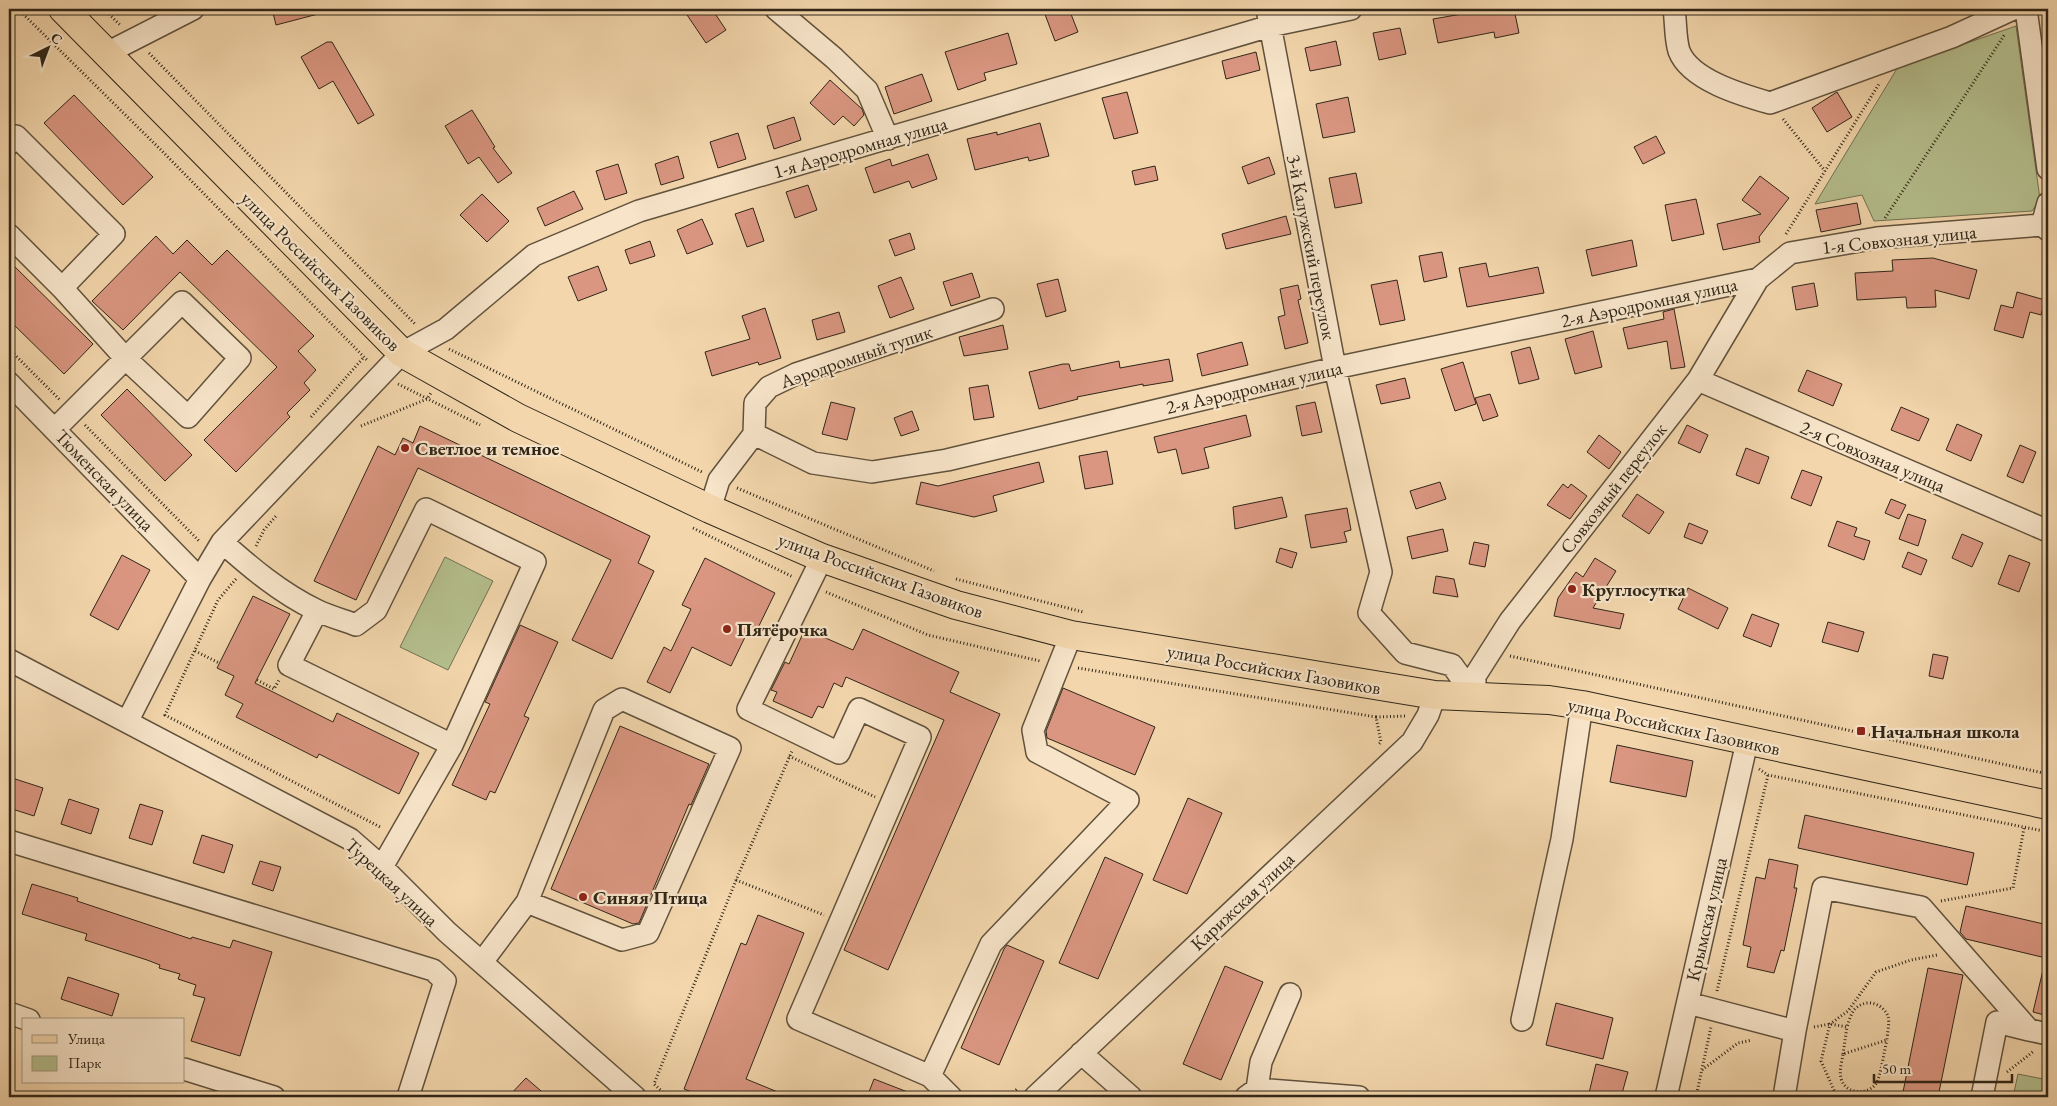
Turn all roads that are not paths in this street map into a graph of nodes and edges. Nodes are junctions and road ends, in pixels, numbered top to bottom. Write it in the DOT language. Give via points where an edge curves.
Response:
graph roads {
  1 [pos="62,9"];
  2 [pos="193,9"];
  3 [pos="776,9"];
  4 [pos="1351,9"];
  5 [pos="1674,9"];
  6 [pos="2013,9"];
  7 [pos="2026,9"];
  8 [pos="1269,17"];
  9 [pos="107,53"];
  10 [pos="888,139"];
  11 [pos="9,144"];
  12 [pos="2048,169"];
  13 [pos="2048,203"];
  14 [pos="2045,228"];
  15 [pos="9,235"];
  16 [pos="1758,279"];
  17 [pos="62,288"];
  18 [pos="993,309"];
  19 [pos="402,353"];
  20 [pos="126,359"];
  21 [pos="1335,368"];
  22 [pos="1698,380"];
  23 [pos="9,383"];
  24 [pos="55,429"];
  25 [pos="754,434"];
  26 [pos="710,509"];
  27 [pos="2048,531"];
  28 [pos="215,539"];
  29 [pos="822,558"];
  30 [pos="200,579"];
  31 [pos="317,611"];
  32 [pos="1071,635"];
  33 [pos="9,660"];
  34 [pos="1475,698"];
  35 [pos="1432,705"];
  36 [pos="1582,705"];
  37 [pos="127,722"];
  38 [pos="452,745"];
  39 [pos="1745,750"];
  40 [pos="2048,805"];
  41 [pos="9,841"];
  42 [pos="382,867"];
  43 [pos="527,902"];
  44 [pos="482,962"];
  45 [pos="1290,994"];
  46 [pos="1688,1002"];
  47 [pos="9,1013"];
  48 [pos="23,1018"];
  49 [pos="1522,1020"];
  50 [pos="1795,1031"];
  51 [pos="2039,1036"];
  52 [pos="1081,1053"];
  53 [pos="185,1069"];
  54 [pos="930,1076"];
  55 [pos="1252,1093"];
  56 [pos="1983,1094"];
  57 [pos="274,1097"];
  58 [pos="408,1097"];
  59 [pos="636,1097"];
  60 [pos="950,1097"];
  61 [pos="1035,1097"];
  62 [pos="1131,1097"];
  63 [pos="1359,1097"];
  64 [pos="1666,1097"];
  65 [pos="1784,1097"];
  1 -- 9 [label="main road, улица Российских Газовиков"];
  2 -- 9 [label="street"];
  3 -- 10 [label="street" via="867,90"];
  4 -- 8 [label="street, 1-я Аэродромная улица"];
  5 -- 6 [label="street" via="1680,51 1693,72 1770,103 1952,38"];
  7 -- 12 [label="street"];
  8 -- 10 [label="street, 1-я Аэродромная улица"];
  8 -- 21 [label="street, 3-й Калужский переулок"];
  9 -- 19 [label="main road, улица Российских Газовиков"];
  10 -- 19 [label="street, 1-я Аэродромная улица" via="639,210 534,255 446,329"];
  11 -- 17 [label="street" via="16,136 114,234"];
  13 -- 14 [label="street"];
  14 -- 16 [label="street, 1-я Совхозная улица" via="1871,239 1790,253"];
  15 -- 17 [label="street"];
  16 -- 21 [label="street, 2-я Аэродромная улица"];
  16 -- 22 [label="street, Совхозный переулок"];
  17 -- 20 [label="street"];
  18 -- 25 [label="street, Аэродромный тупик" via="796,374 769,388 755,403"];
  19 -- 26 [label="main road, улица Российских Газовиков" via="518,418"];
  19 -- 28 [label="street, 1-я Аэродромная улица"];
  20 -- 20 [label="street" via="188,417 240,358 182,302"];
  20 -- 24 [label="street"];
  21 -- 25 [label="street, 2-я Аэродромная улица" via="947,460 872,472 813,463"];
  21 -- 34 [label="street, 3-й Калужский переулок" via="1381,572 1369,614 1405,653 1452,664"];
  22 -- 27 [label="street, 2-я Совхозная улица"];
  22 -- 34 [label="street, Совхозный переулок" via="1510,621 1475,676"];
  23 -- 24 [label="street, Тюменская улица"];
  24 -- 30 [label="street, Тюменская улица"];
  25 -- 26 [label="street" via="719,480"];
  26 -- 29 [label="main road, улица Российских Газовиков"];
  28 -- 30 [label="street, 1-я Аэродромная улица"];
  28 -- 31 [label="street" via="284,591"];
  29 -- 32 [label="main road, улица Российских Газовиков" via="956,606"];
  29 -- 54 [label="street" via="748,709 839,753 859,709 920,737 798,1019"];
  30 -- 37 [label="street, 1-я Аэродромная улица"];
  31 -- 38 [label="street" via="289,665"];
  31 -- 38 [label="street" via="356,625 376,610 426,509 535,562"];
  32 -- 35 [label="main road, улица Российских Газовиков"];
  32 -- 54 [label="street" via="1033,730 1037,752 1128,800 990,944"];
  33 -- 37 [label="street, Турецкая улица"];
  34 -- 35 [label="main road, улица Российских Газовиков"];
  34 -- 36 [label="main road, улица Российских Газовиков" via="1549,700"];
  35 -- 52 [label="street, Карижская улица" via="1412,742"];
  36 -- 39 [label="main road, улица Российских Газовиков"];
  36 -- 49 [label="street" via="1562,839"];
  37 -- 42 [label="street, Турецкая улица" via="350,839"];
  38 -- 42 [label="street"];
  39 -- 40 [label="main road, улица Российских Газовиков"];
  39 -- 46 [label="street, Крымская улица"];
  41 -- 58 [label="street" via="434,970 445,981"];
  42 -- 44 [label="street, Турецкая улица"];
  43 -- 43 [label="street" via="622,940 648,933 730,748 622,699 604,710"];
  43 -- 44 [label="street"];
  44 -- 59 [label="street, Турецкая улица"];
  45 -- 55 [label="street" via="1261,1062"];
  46 -- 50 [label="street"];
  46 -- 64 [label="street, Крымская улица"];
  47 -- 48 [label="street"];
  50 -- 51 [label="street" via="1823,888 1921,907"];
  50 -- 65 [label="street"];
  51 -- 56 [label="street" via="1997,1022"];
  52 -- 61 [label="street, Карижская улица"];
  52 -- 62 [label="street"];
  53 -- 57 [label="street"];
  54 -- 60 [label="street"];
  55 -- 63 [label="street"];
}
